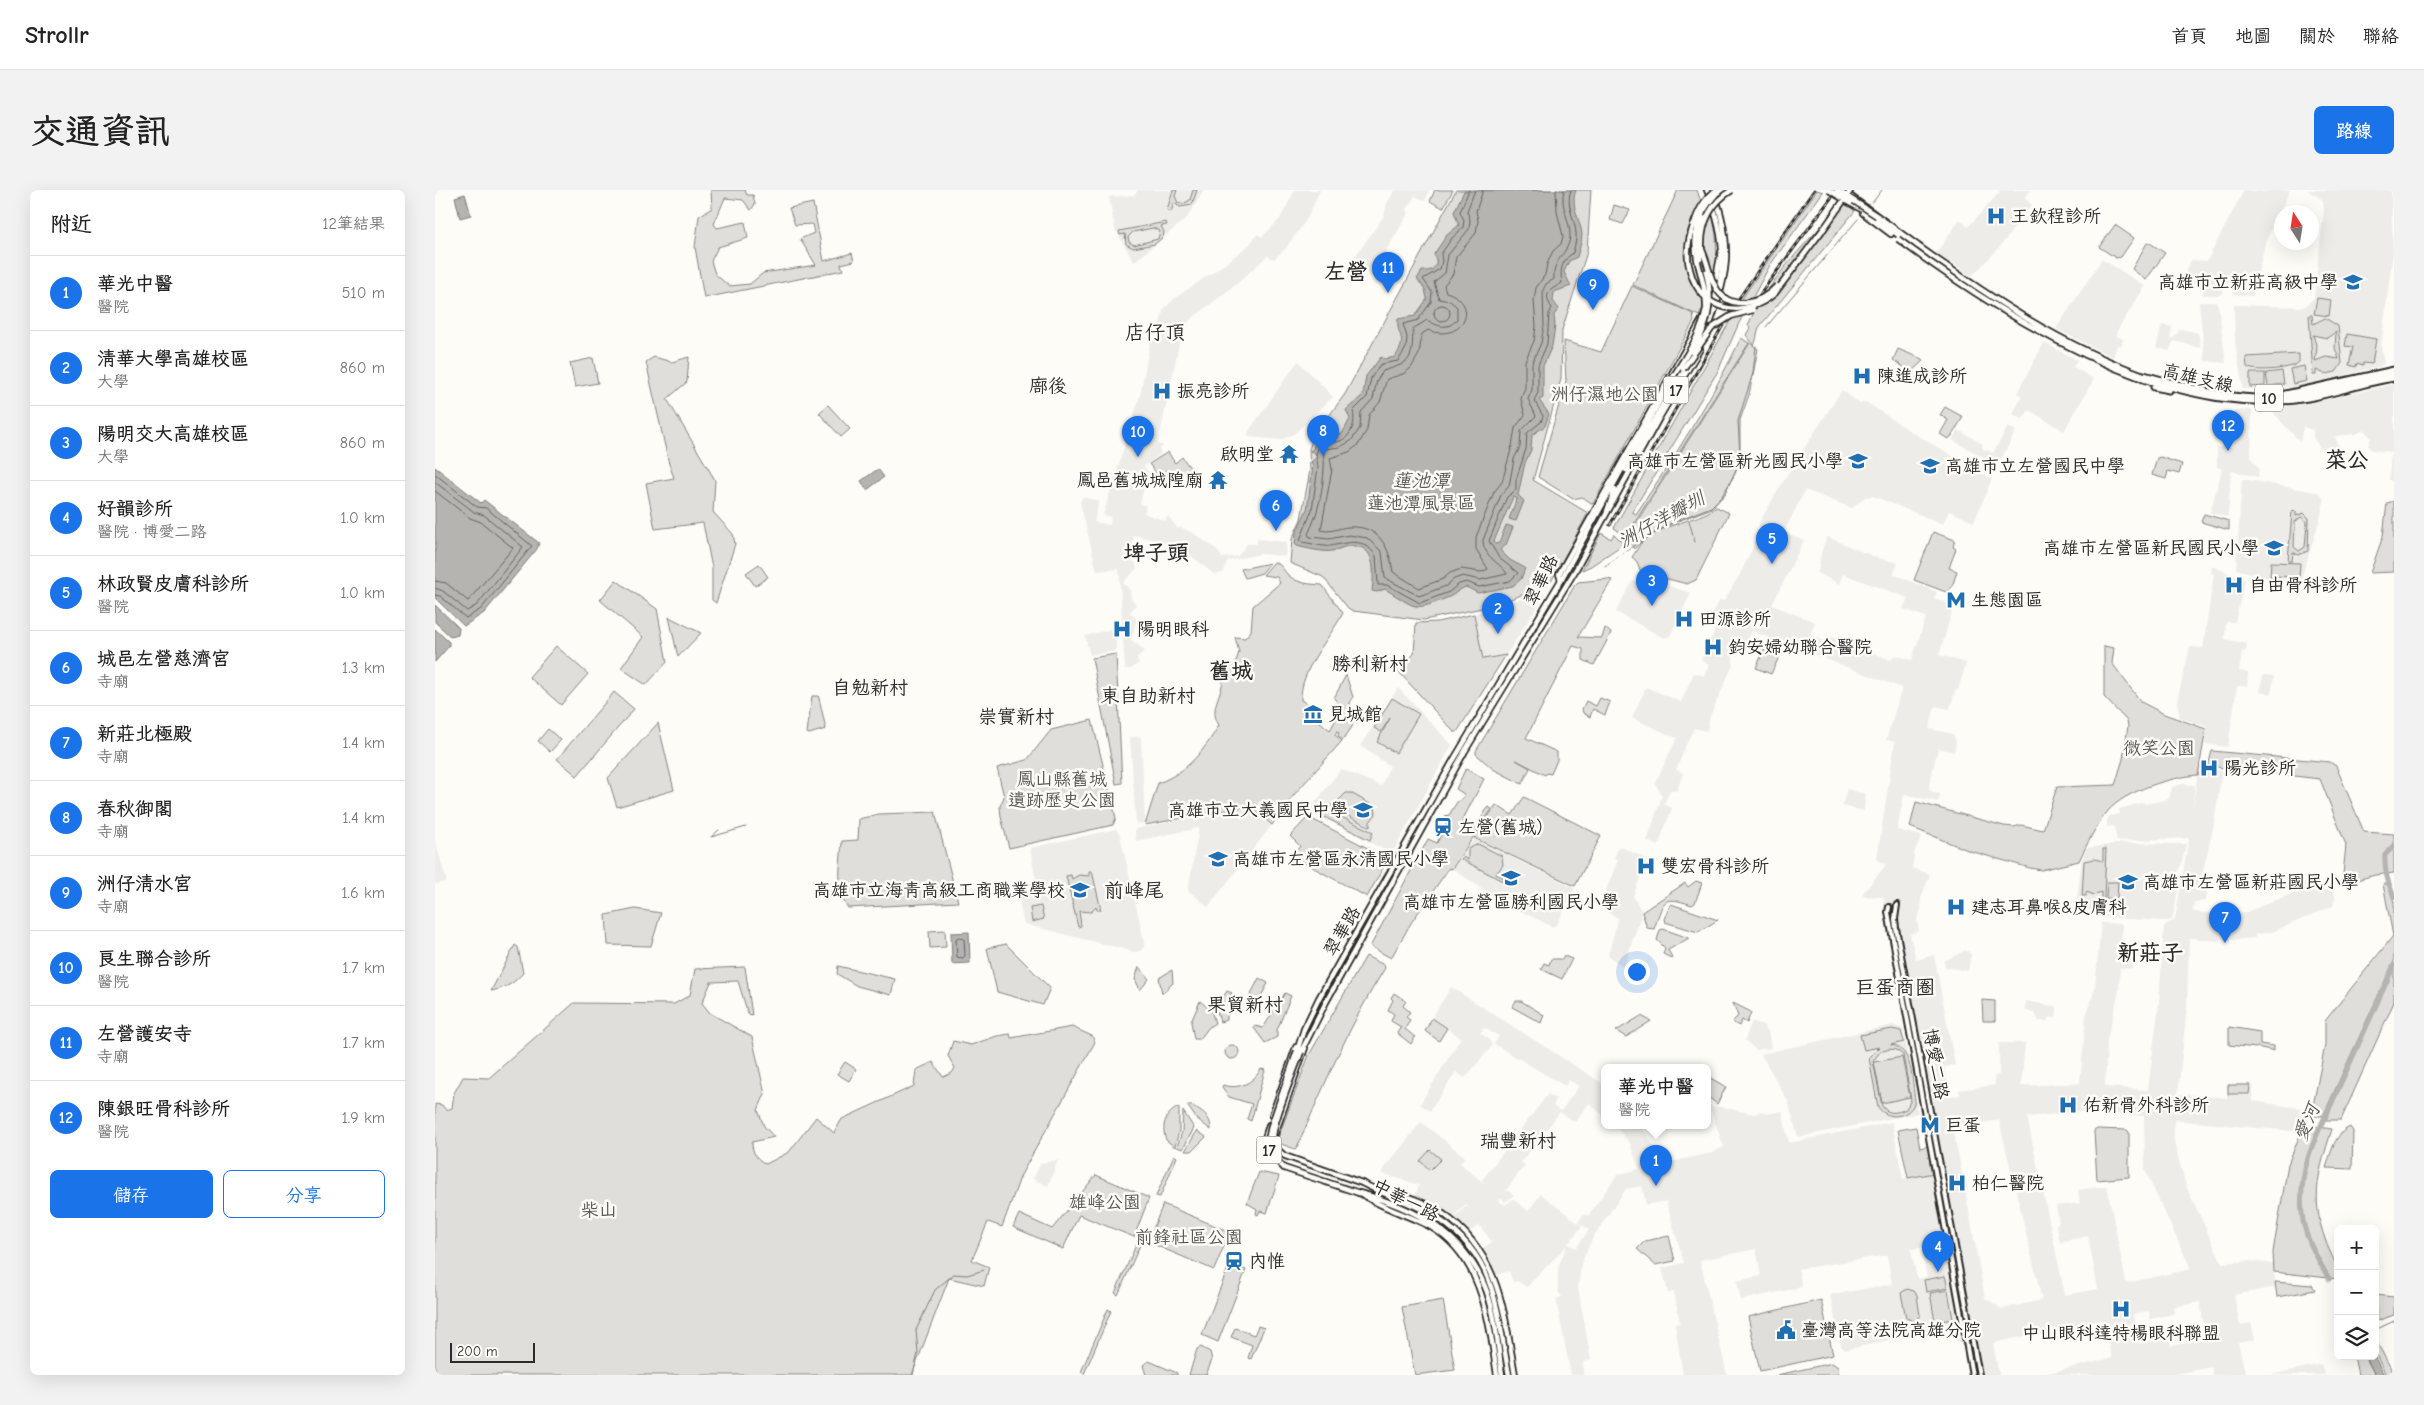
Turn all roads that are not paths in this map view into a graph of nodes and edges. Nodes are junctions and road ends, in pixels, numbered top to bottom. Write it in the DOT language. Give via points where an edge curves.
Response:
graph roads {
  1 [pos="1707,190"];
  2 [pos="1732,190"];
  3 [pos="1829,190"];
  4 [pos="1837,190"];
  5 [pos="1841,190"];
  6 [pos="1849,190"];
  7 [pos="1719,191"];
  8 [pos="1710,199"];
  9 [pos="1850,203"];
  10 [pos="1877,216"];
  11 [pos="1824,228"];
  12 [pos="1918,246"];
  13 [pos="1702,250"];
  14 [pos="1721,252"];
  15 [pos="1952,276"];
  16 [pos="2027,321"];
  17 [pos="1683,369"];
  18 [pos="2394,370"];
  19 [pos="2394,374"];
  20 [pos="2143,377"];
  21 [pos="2394,378"];
  22 [pos="2154,387"];
  23 [pos="2258,397"];
  24 [pos="2289,401"];
  25 [pos="1607,511"];
  26 [pos="1561,580"];
  27 [pos="1897,905"];
  28 [pos="1889,906"];
  29 [pos="1306,1042"];
  30 [pos="1298,1044"];
  31 [pos="1299,1051"];
  32 [pos="1263,1145"];
  33 [pos="1270,1148"];
  34 [pos="1372,1188"];
  35 [pos="1359,1193"];
  36 [pos="1497,1375"];
  37 [pos="1502,1375"];
  38 [pos="1509,1375"];
  39 [pos="1515,1375"];
  40 [pos="1972,1375"];
  41 [pos="1979,1375"];
  1 -- 8 [label="main road, 翠華路 / 17"];
  2 -- 13 [label="main road, bridge" via="1707,216"];
  3 -- 9 [label="main road, bridge"];
  4 -- 10 [label="main road, bridge"];
  5 -- 10 [label="main road, bridge"];
  6 -- 11 [label="main road, bridge"];
  6 -- 13 [label="main road, bridge" via="1783,279 1771,293 1758,300 1738,303 1722,296 1711,277"];
  7 -- 8 [label="main road"];
  7 -- 11 [label="main road, bridge" via="1701,207 1696,217 1688,256 1690,271 1698,288 1709,300 1722,306 1744,309 1767,300"];
  7 -- 14 [label="main road, bridge" via="1701,224 1698,246 1703,273 1708,280 1716,278"];
  7 -- 25 [label="main road, 翠華路 / 17" via="1727,247 1723,285 1716,307 1703,342"];
  7 -- 26 [label="main road, bridge" via="1703,210 1695,236 1695,251 1706,299 1702,324"];
  8 -- 14 [label="main road, 翠華路 / 17" via="1719,224"];
  9 -- 15 [label="main road, bridge"];
  9 -- 20 [label="main road, bridge" via="1946,274 2020,321 2095,360"];
  10 -- 12 [label="main road"];
  11 -- 17 [label="main road, bridge" via="1777,294 1757,308 1731,316 1716,325"];
  12 -- 16 [label="main road, bridge" via="1948,270"];
  12 -- 20 [label="main road, bridge" via="2032,320 2079,347"];
  13 -- 17 [label="main road, bridge" via="1711,306 1702,335"];
  14 -- 26 [label="main road, 翠華路 / 17" via="1714,299 1603,493 1559,574"];
  17 -- 25 [label="main road" via="1619,482"];
  18 -- 23 [label="highway" via="2317,388"];
  19 -- 20 [label="highway, 高雄支線 / 10" via="2309,394 2253,399"];
  20 -- 24 [label="highway, 高雄支線 / 10" via="2216,398 2253,403"];
  21 -- 24 [label="highway, 高雄支線 / 10"];
  22 -- 24 [label="highway" via="2249,405"];
  25 -- 29 [label="main road, 翠華路 / 17" via="1575,571 1465,751"];
  26 -- 30 [label="main road, 翠華路 / 17" via="1453,761 1319,998"];
  27 -- 41 [label="main road, 博愛二路" via="1896,928"];
  28 -- 40 [label="main road, 博愛二路"];
  29 -- 31 [label="main road, 翠華路 / 17"];
  29 -- 33 [label="main road"];
  30 -- 31 [label="main road, 翠華路 / 17"];
  30 -- 32 [label="main road"];
  31 -- 34 [label="main road, 中華一路 / 17, bridge" via="1274,1129 1277,1147 1285,1156"];
  31 -- 35 [label="main road, 17, bridge" via="1269,1134 1270,1153 1284,1168"];
  34 -- 38 [label="main road, 中華一路 / 17" via="1429,1213 1454,1232 1477,1257 1495,1295"];
  34 -- 39 [label="main road, 中華一路 / 17" via="1382,1188 1442,1213 1467,1235 1481,1253 1499,1290"];
  35 -- 36 [label="main road, 中華一路 / 17" via="1432,1228 1466,1262 1482,1295"];
  35 -- 37 [label="main road, 中華一路 / 17" via="1379,1198 1435,1224 1465,1252 1488,1294"];
}
